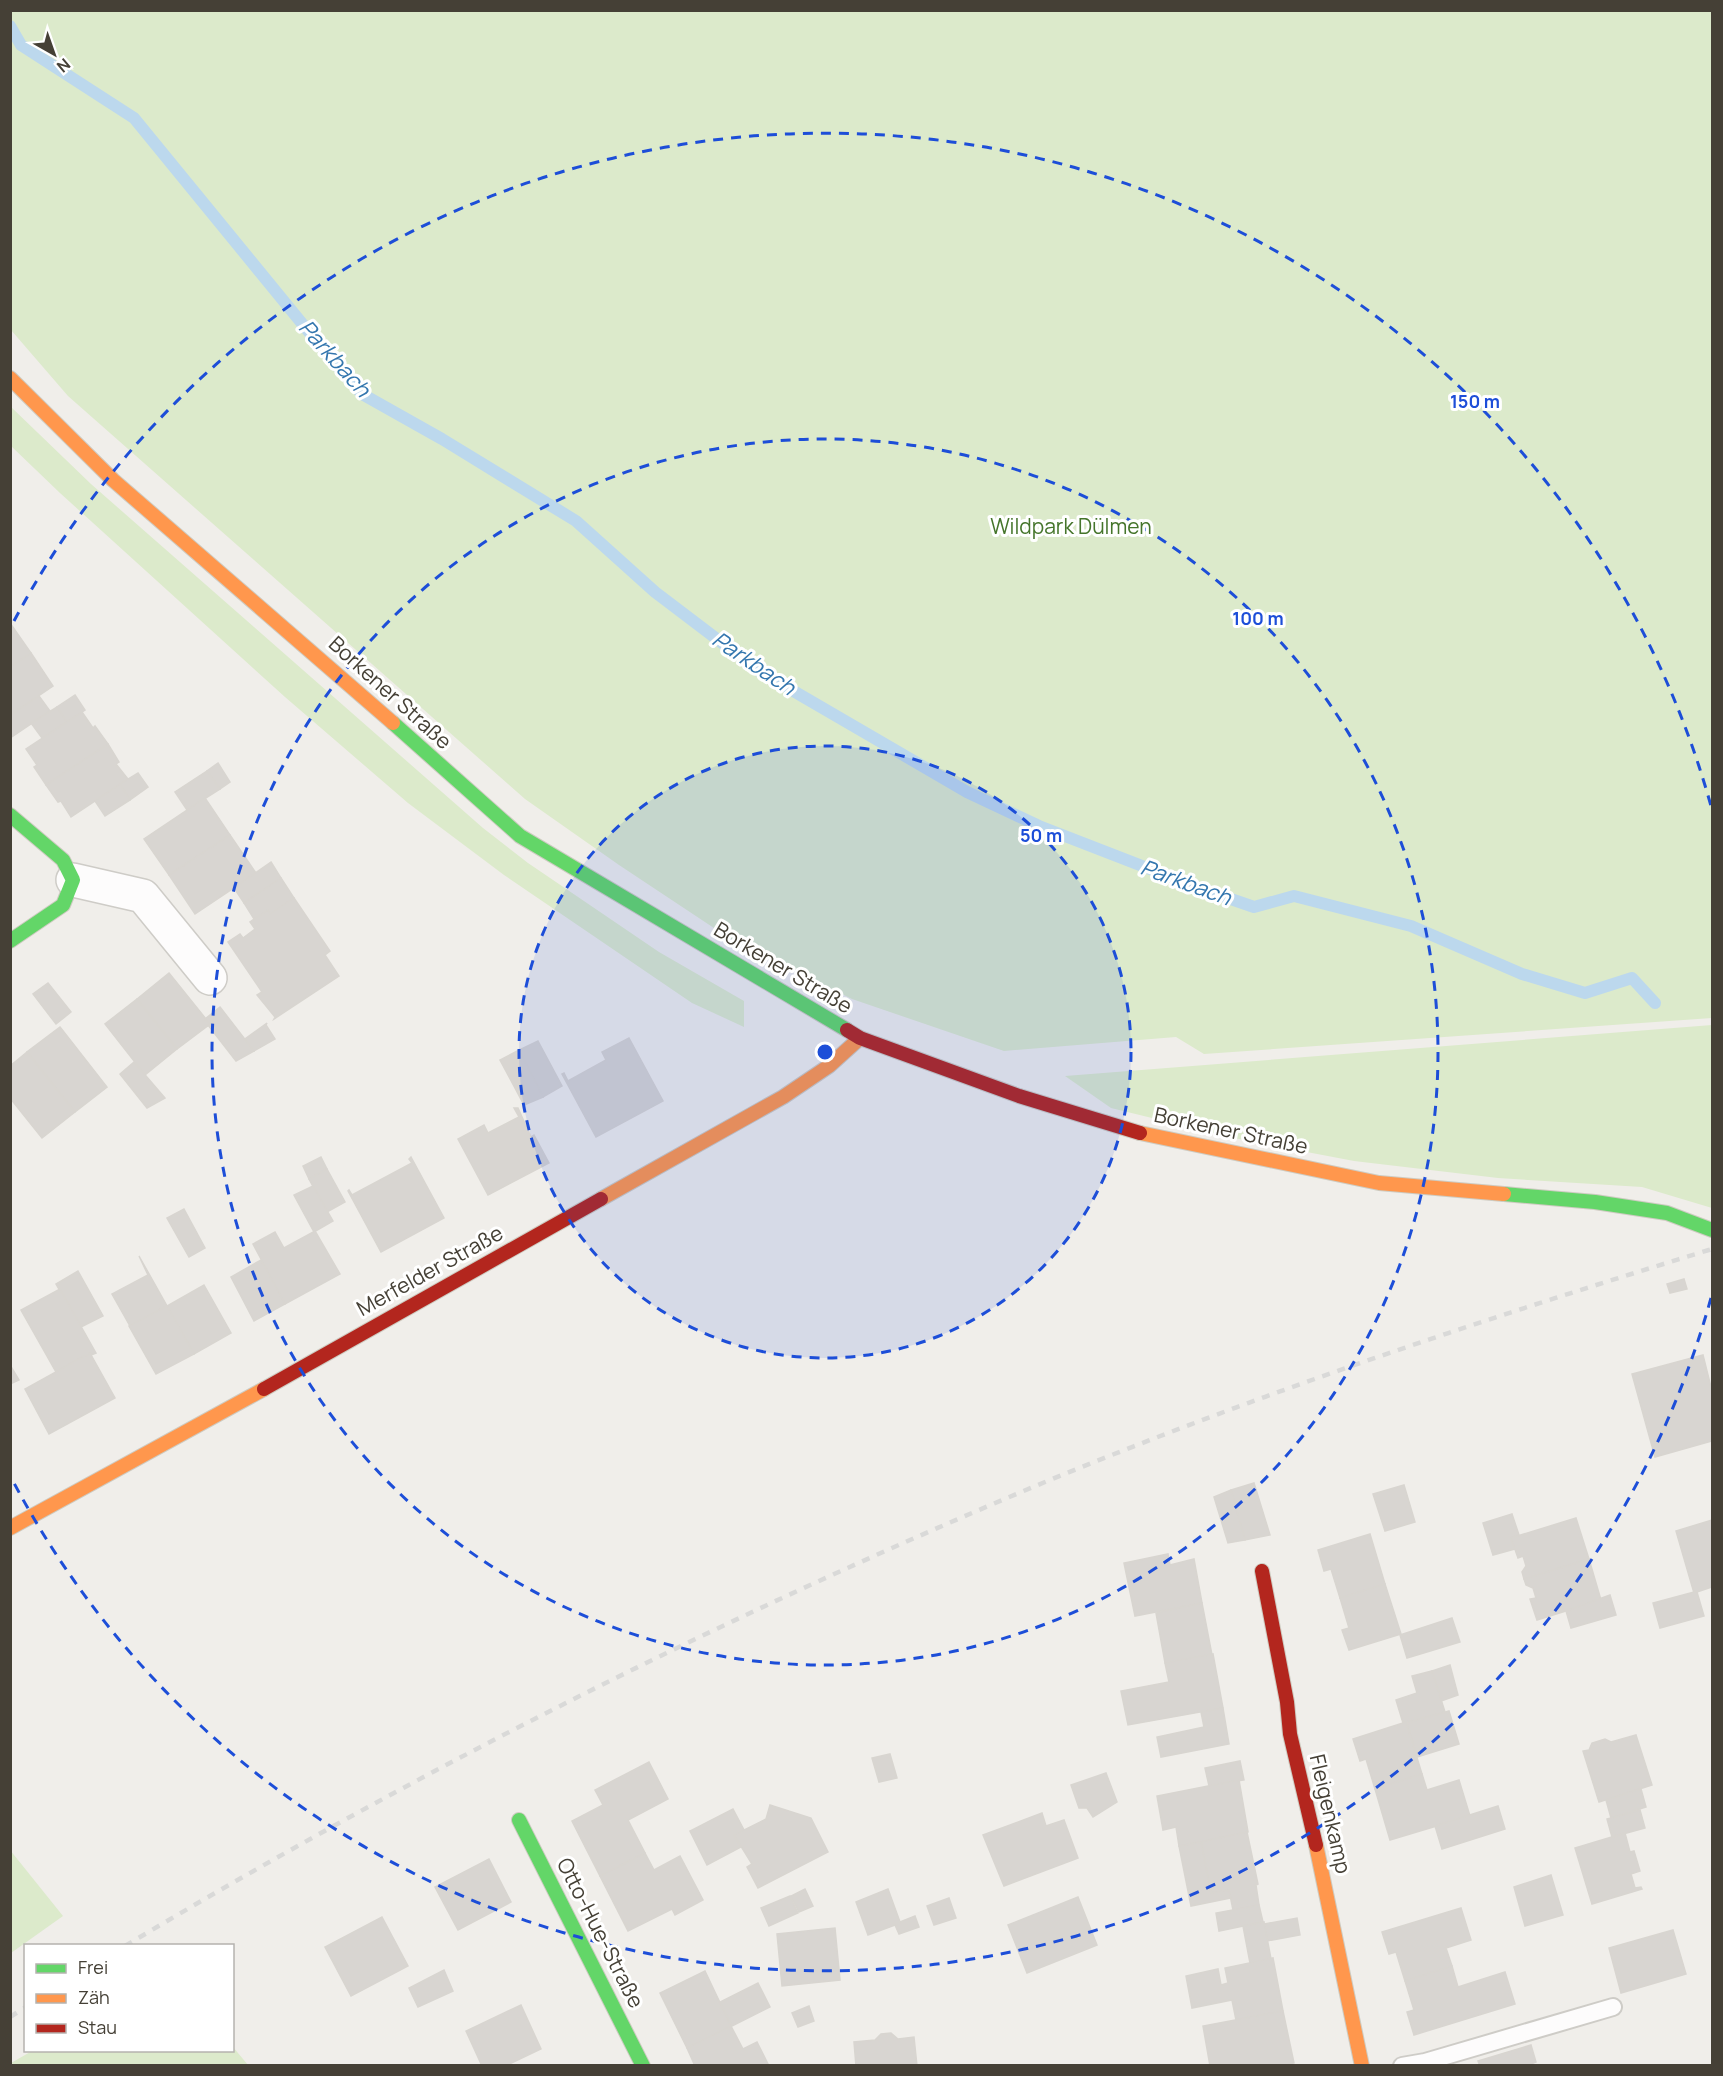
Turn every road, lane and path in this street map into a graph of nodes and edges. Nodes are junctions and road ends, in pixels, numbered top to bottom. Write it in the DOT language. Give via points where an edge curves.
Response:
graph roads {
  1 [pos="10,378"];
  2 [pos="10,815"];
  3 [pos="73,880"];
  4 [pos="10,942"];
  5 [pos="210,978"];
  6 [pos="860,1038"];
  7 [pos="1713,1230"];
  8 [pos="10,1528"];
  9 [pos="1262,1571"];
  10 [pos="519,1820"];
  11 [pos="1613,2007"];
  12 [pos="643,2066"];
  13 [pos="1362,2066"];
  14 [pos="1401,2066"];
  1 -- 6 [label="street, Borkener Straße" via="113,480 520,836"];
  2 -- 3 [label="street" via="63,860"];
  3 -- 4 [label="street" via="63,905"];
  3 -- 5 [label="street" via="143,896"];
  6 -- 7 [label="street, Borkener Straße" via="1019,1096 1150,1136 1379,1183 1595,1202 1667,1213"];
  6 -- 8 [label="street, Merfelder Straße" via="783,1097"];
  9 -- 13 [label="street, Fleigenkamp" via="1290,1734"];
  10 -- 12 [label="street, Otto-Hue-Straße"];
  11 -- 14 [label="lane"];
}
